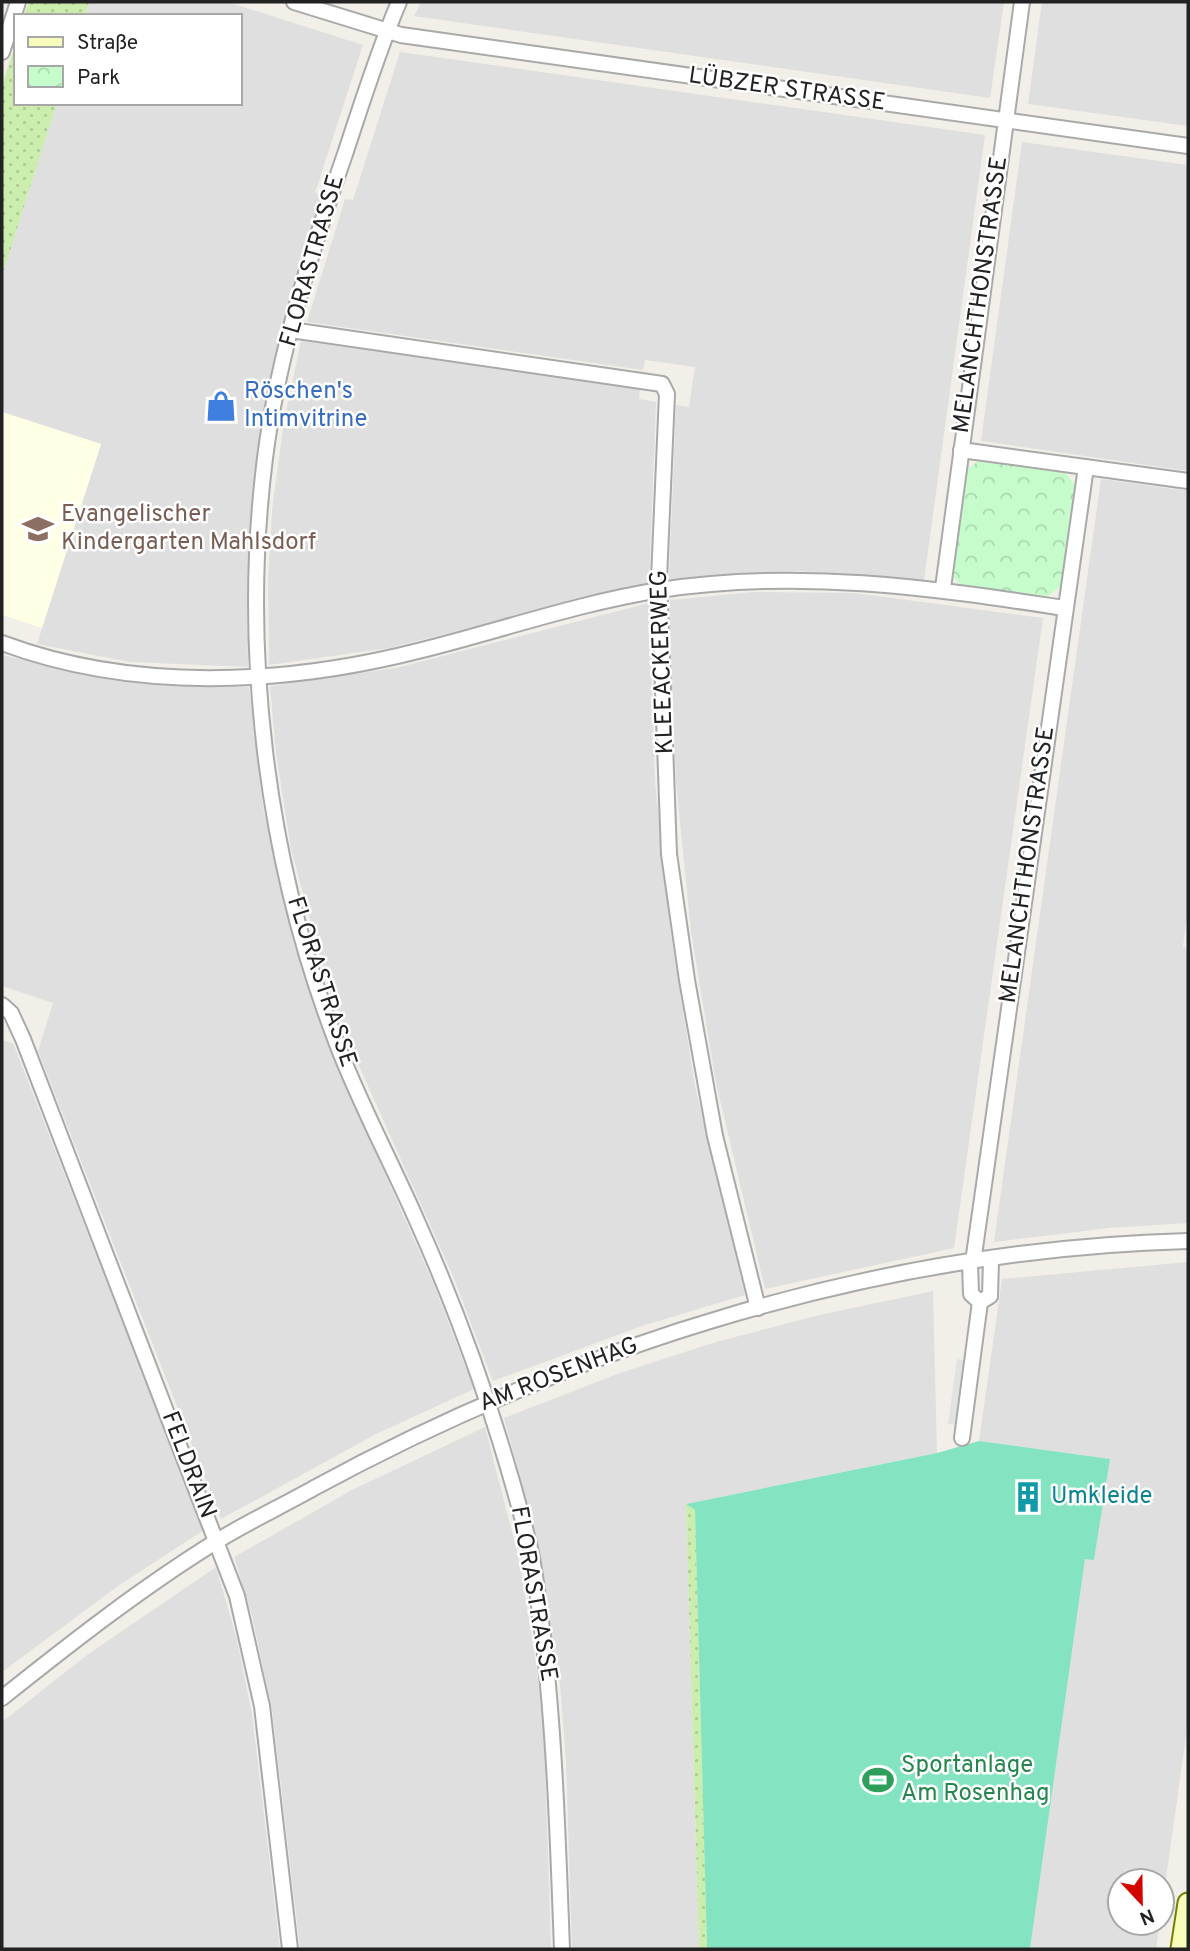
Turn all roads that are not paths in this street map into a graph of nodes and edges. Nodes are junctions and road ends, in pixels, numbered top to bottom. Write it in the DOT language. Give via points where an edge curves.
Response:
graph roads {
  1 [pos="294,2"];
  2 [pos="399,2"];
  3 [pos="1022,2"];
  4 [pos="14,14"];
  5 [pos="386,32"];
  6 [pos="2,52"];
  7 [pos="1005,121"];
  8 [pos="1188,146"];
  9 [pos="291,330"];
  10 [pos="961,450"];
  11 [pos="1086,467"];
  12 [pos="1188,481"];
  13 [pos="943,588"];
  14 [pos="660,590"];
  15 [pos="1065,608"];
  16 [pos="2,643"];
  17 [pos="259,678"];
  18 [pos="2,1005"];
  19 [pos="1188,1241"];
  20 [pos="991,1260"];
  21 [pos="972,1263"];
  22 [pos="979,1302"];
  23 [pos="758,1308"];
  24 [pos="489,1402"];
  25 [pos="962,1438"];
  26 [pos="217,1541"];
  27 [pos="2,1698"];
  28 [pos="1188,1903"];
  29 [pos="289,1949"];
  30 [pos="562,1949"];
  31 [pos="1181,1949"];
  1 -- 5 [label="street, LÜBZER STRASSE"];
  2 -- 5 [label="street, FLORASTRASSE"];
  3 -- 7 [label="street, MELANCHTHONSTRASSE"];
  4 -- 6 [label="street"];
  5 -- 7 [label="street, LÜBZER STRASSE"];
  5 -- 9 [label="street, FLORASTRASSE"];
  7 -- 8 [label="street, LÜBZER STRASSE"];
  7 -- 10 [label="street, MELANCHTHONSTRASSE"];
  9 -- 14 [label="street, KLEEACKERWEG" via="662,384 667,394"];
  9 -- 17 [label="street, FLORASTRASSE" via="265,457 258,568"];
  10 -- 11 [label="street"];
  10 -- 13 [label="street, MELANCHTHONSTRASSE"];
  11 -- 12 [label="street"];
  11 -- 15 [label="street, MELANCHTHONSTRASSE"];
  13 -- 14 [label="street" via="779,580"];
  13 -- 15 [label="street"];
  14 -- 17 [label="street" via="415,652"];
  14 -- 23 [label="street, KLEEACKERWEG" via="669,854 715,1136"];
  15 -- 21 [label="street, MELANCHTHONSTRASSE"];
  16 -- 17 [label="street" via="112,670"];
  17 -- 24 [label="street, FLORASTRASSE" via="270,805 317,988 335,1039 464,1331"];
  18 -- 26 [label="street, FELDRAIN" via="23,1040"];
  19 -- 20 [label="street, AM ROSENHAG"];
  20 -- 21 [label="street, AM ROSENHAG"];
  20 -- 22 [label="street, MELANCHTHONSTRASSE" via="990,1296"];
  21 -- 22 [label="street, MELANCHTHONSTRASSE" via="971,1294"];
  21 -- 23 [label="street, AM ROSENHAG" via="865,1281"];
  22 -- 25 [label="street, MELANCHTHONSTRASSE"];
  23 -- 24 [label="street, AM ROSENHAG" via="646,1341"];
  24 -- 26 [label="street, AM ROSENHAG" via="369,1458"];
  24 -- 30 [label="street, FLORASTRASSE" via="529,1542 542,1628 558,1810"];
  26 -- 27 [label="street, AM ROSENHAG" via="95,1625"];
  26 -- 29 [label="street, FELDRAIN" via="237,1596 262,1706"];
  28 -- 31 [label="main road"];
}
